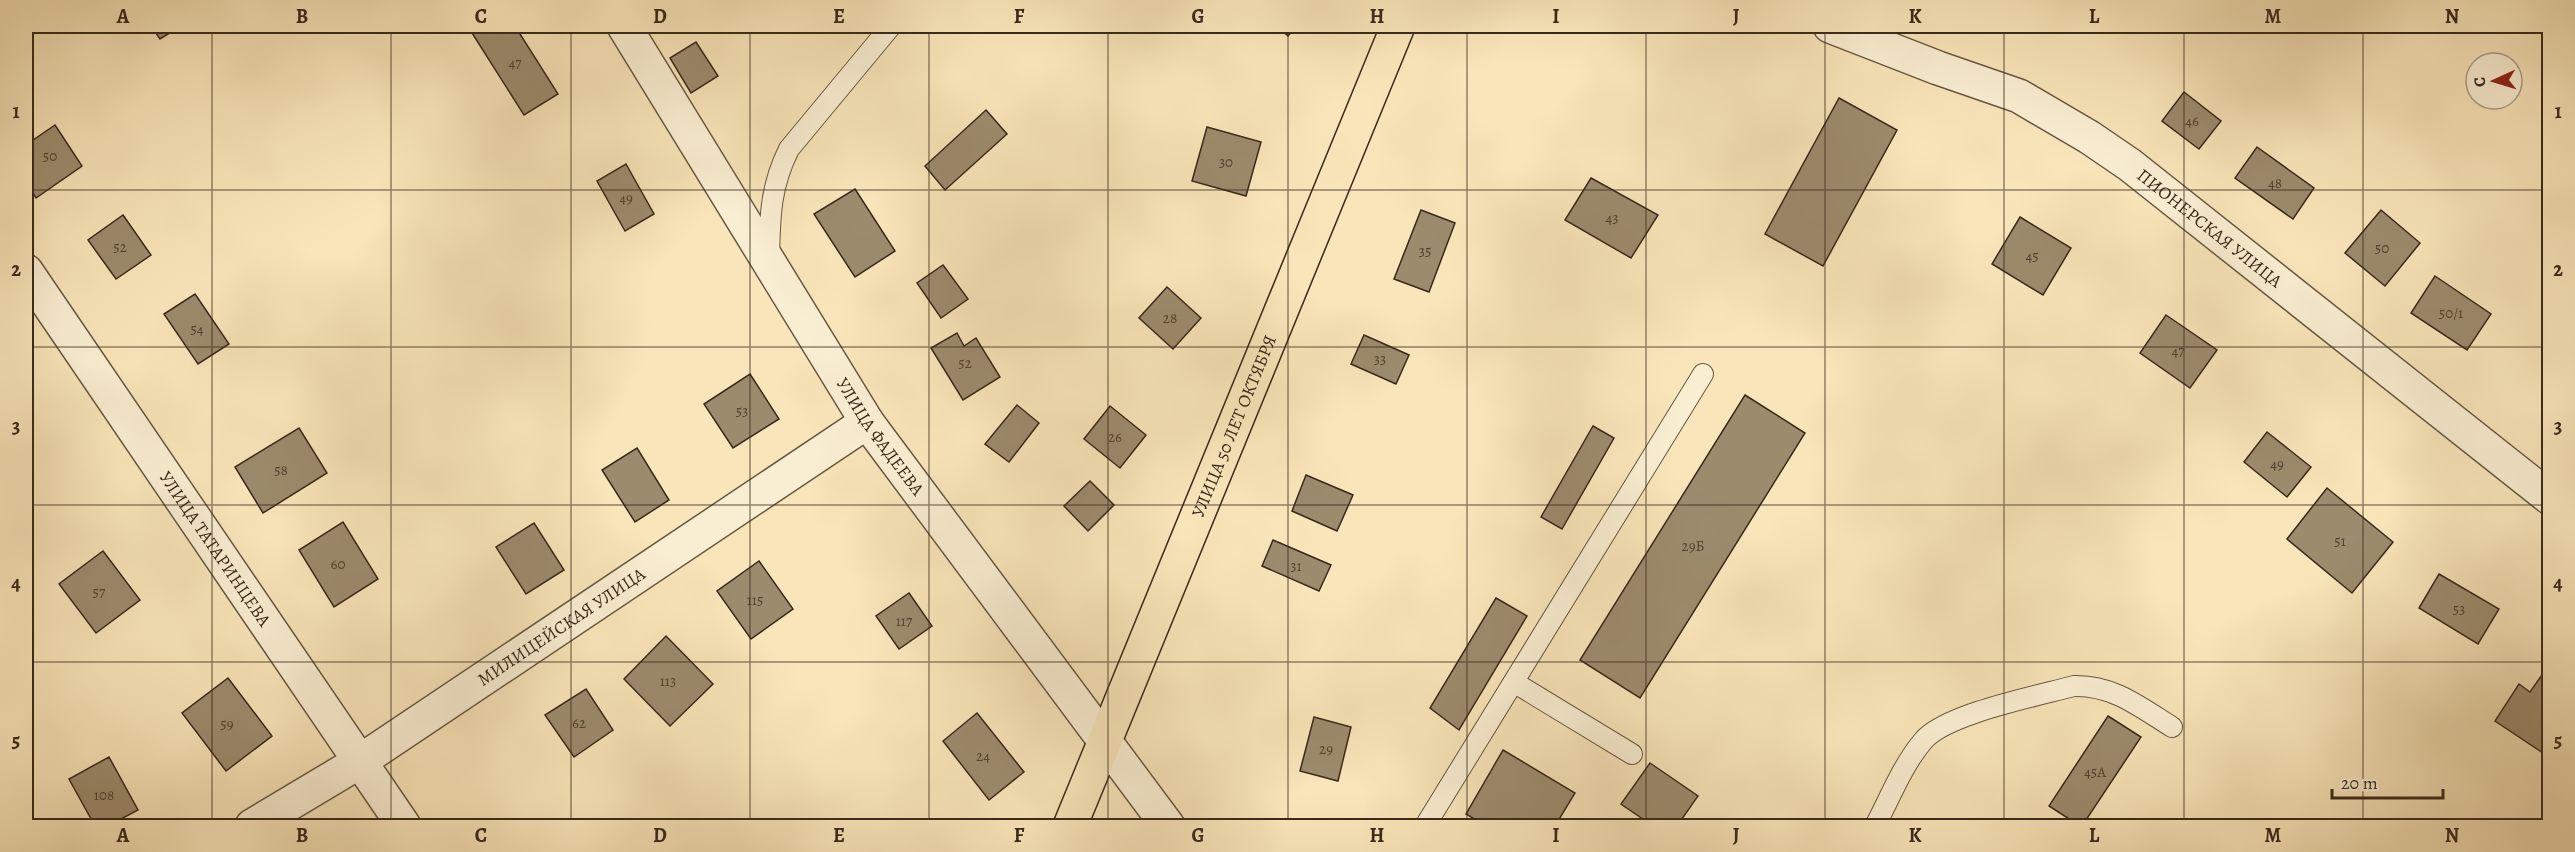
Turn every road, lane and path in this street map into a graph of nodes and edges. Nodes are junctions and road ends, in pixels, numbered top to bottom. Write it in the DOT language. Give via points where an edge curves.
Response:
graph roads {
  1 [pos="624,26"];
  2 [pos="891,26"];
  3 [pos="1398,26"];
  4 [pos="1830,26"];
  5 [pos="769,262"];
  6 [pos="26,271"];
  7 [pos="1703,374"];
  8 [pos="867,422"];
  9 [pos="2550,498"];
  10 [pos="1515,683"];
  11 [pos="2172,727"];
  12 [pos="1105,742"];
  13 [pos="1632,753"];
  14 [pos="359,762"];
  15 [pos="252,826"];
  16 [pos="404,826"];
  17 [pos="1070,826"];
  18 [pos="1168,826"];
  19 [pos="1425,826"];
  20 [pos="1875,826"];
  1 -- 5 [label="street, УЛИЦА ФАДЕЕВА"];
  2 -- 5 [label="lane" via="789,149 778,171 771,200"];
  3 -- 12 [label="main road, УЛИЦА 50 ЛЕТ ОКТЯБРЯ"];
  4 -- 9 [label="street, ПИОНЕРСКАЯ УЛИЦА" via="2019,96 2089,137 2130,165"];
  5 -- 8 [label="street, УЛИЦА ФАДЕЕВА"];
  6 -- 14 [label="street, УЛИЦА ТАТАРИНЦЕВА"];
  7 -- 10 [label="lane"];
  8 -- 12 [label="street, УЛИЦА ФАДЕЕВА"];
  8 -- 14 [label="street, МИЛИЦЕЙСКАЯ УЛИЦА"];
  10 -- 13 [label="lane"];
  10 -- 19 [label="lane"];
  11 -- 20 [label="lane" via="2112,691 2086,686 1964,717 1941,725 1924,740"];
  12 -- 17 [label="main road, УЛИЦА 50 ЛЕТ ОКТЯБРЯ"];
  12 -- 18 [label="street, УЛИЦА ФАДЕЕВА"];
  14 -- 15 [label="street, МИЛИЦЕЙСКАЯ УЛИЦА"];
  14 -- 16 [label="street, УЛИЦА ТАТАРИНЦЕВА"];
}
